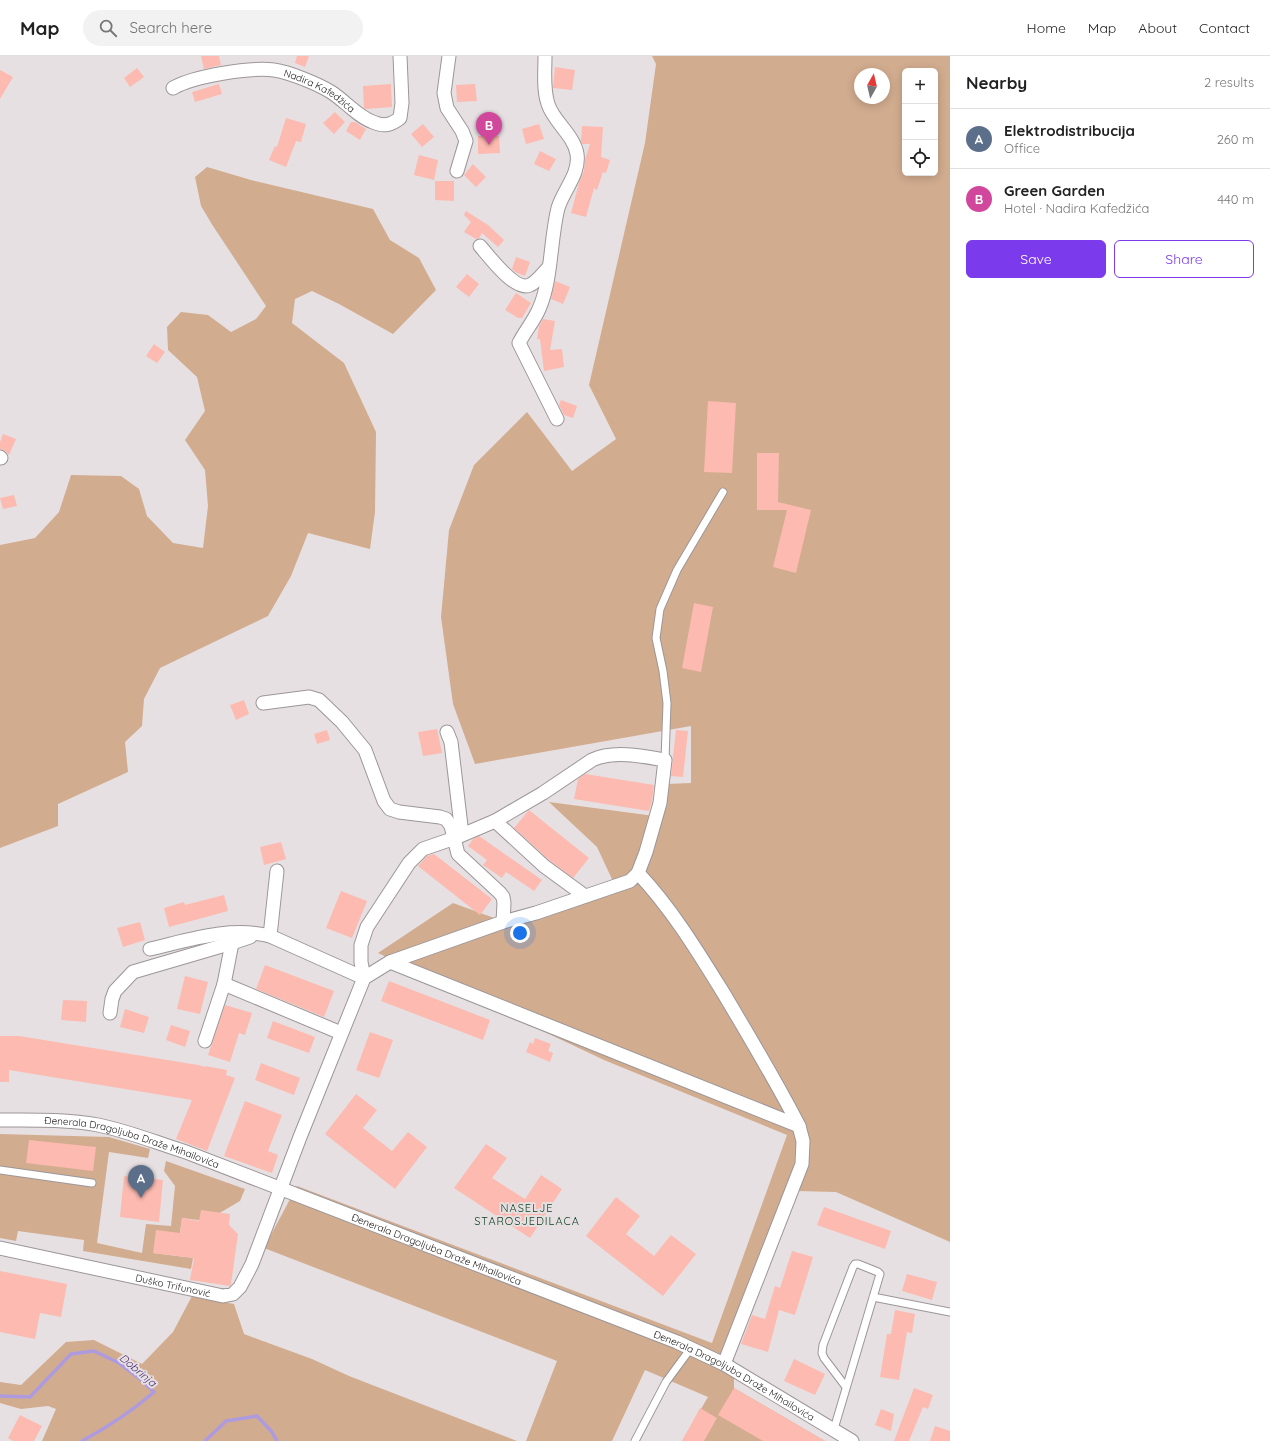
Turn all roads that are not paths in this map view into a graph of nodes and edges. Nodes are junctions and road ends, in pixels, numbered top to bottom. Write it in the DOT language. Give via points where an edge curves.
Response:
graph roads {
  1 [pos="400,56"];
  2 [pos="449,56"];
  3 [pos="546,56"];
  4 [pos="173,88"];
  5 [pos="457,171"];
  6 [pos="480,246"];
  7 [pos="549,267"];
  8 [pos="557,419"];
  9 [pos="723,492"];
  10 [pos="263,703"];
  11 [pos="447,732"];
  12 [pos="665,760"];
  13 [pos="495,821"];
  14 [pos="454,838"];
  15 [pos="277,871"];
  16 [pos="638,873"];
  17 [pos="585,896"];
  18 [pos="503,922"];
  19 [pos="265,934"];
  20 [pos="232,943"];
  21 [pos="150,949"];
  22 [pos="390,962"];
  23 [pos="364,978"];
  24 [pos="224,984"];
  25 [pos="110,1013"];
  26 [pos="342,1032"];
  27 [pos="205,1041"];
  28 [pos="0,1120"];
  29 [pos="799,1126"];
  30 [pos="0,1170"];
  31 [pos="92,1183"];
  32 [pos="281,1190"];
  33 [pos="0,1248"];
  34 [pos="873,1297"];
  35 [pos="950,1312"];
  36 [pos="691,1348"];
  37 [pos="724,1364"];
  38 [pos="846,1388"];
  39 [pos="834,1429"];
  40 [pos="635,1441"];
  41 [pos="852,1441"];
  1 -- 4 [label="street, Nadira Kafedžića" via="402,104 400,118 393,124 372,122 331,92 290,74 273,70 236,72 182,83"];
  2 -- 5 [label="street" via="444,93 447,108 462,130 466,141"];
  3 -- 7 [label="street" via="545,88 548,106 573,141 577,155 575,174 559,206 552,234"];
  6 -- 7 [label="street" via="513,282 522,286 533,283"];
  7 -- 8 [label="street" via="539,308 519,343"];
  9 -- 12 [label="lane" via="676,570 660,610 656,638 667,703"];
  10 -- 14 [label="street" via="309,697 319,700 342,722 365,750 384,801 390,809 446,819"];
  11 -- 14 [label="street" via="451,742 462,826"];
  12 -- 13 [label="street" via="622,755 601,756"];
  12 -- 16 [label="street" via="660,802"];
  13 -- 14 [label="street"];
  13 -- 17 [label="street" via="544,866"];
  14 -- 18 [label="street" via="458,854 503,897"];
  14 -- 23 [label="street" via="423,849 409,863 367,927 361,945"];
  15 -- 19 [label="street"];
  16 -- 17 [label="street" via="630,881"];
  16 -- 29 [label="street" via="690,940 784,1096"];
  17 -- 18 [label="street"];
  18 -- 22 [label="street"];
  19 -- 20 [label="street"];
  19 -- 21 [label="street" via="210,934"];
  19 -- 23 [label="street"];
  20 -- 24 [label="street"];
  20 -- 25 [label="street" via="133,972 115,990"];
  22 -- 23 [label="street"];
  22 -- 29 [label="street"];
  23 -- 26 [label="street, Duško Trifunović"];
  24 -- 26 [label="street"];
  24 -- 27 [label="street"];
  26 -- 32 [label="street, Duško Trifunović"];
  28 -- 32 [label="street, Đenerala Dragoljuba Draže Mihailovića" via="71,1121 110,1128 186,1152"];
  29 -- 37 [label="street" via="803,1141 802,1164"];
  30 -- 31 [label="lane"];
  32 -- 33 [label="street, Duško Trifunović" via="252,1264 240,1287 233,1294 223,1296"];
  32 -- 36 [label="street, Đenerala Dragoljuba Draže Mihailovića"];
  34 -- 35 [label="lane"];
  34 -- 38 [label="lane"];
  34 -- 38 [label="lane" via="880,1274 855,1264 822,1353"];
  36 -- 37 [label="street, Đenerala Dragoljuba Draže Mihailovića"];
  36 -- 40 [label="lane" via="666,1382"];
  37 -- 39 [label="street, Đenerala Dragoljuba Draže Mihailovića"];
  38 -- 39 [label="lane"];
  39 -- 41 [label="street, Đenerala Dragoljuba Draže Mihailovića"];
}
